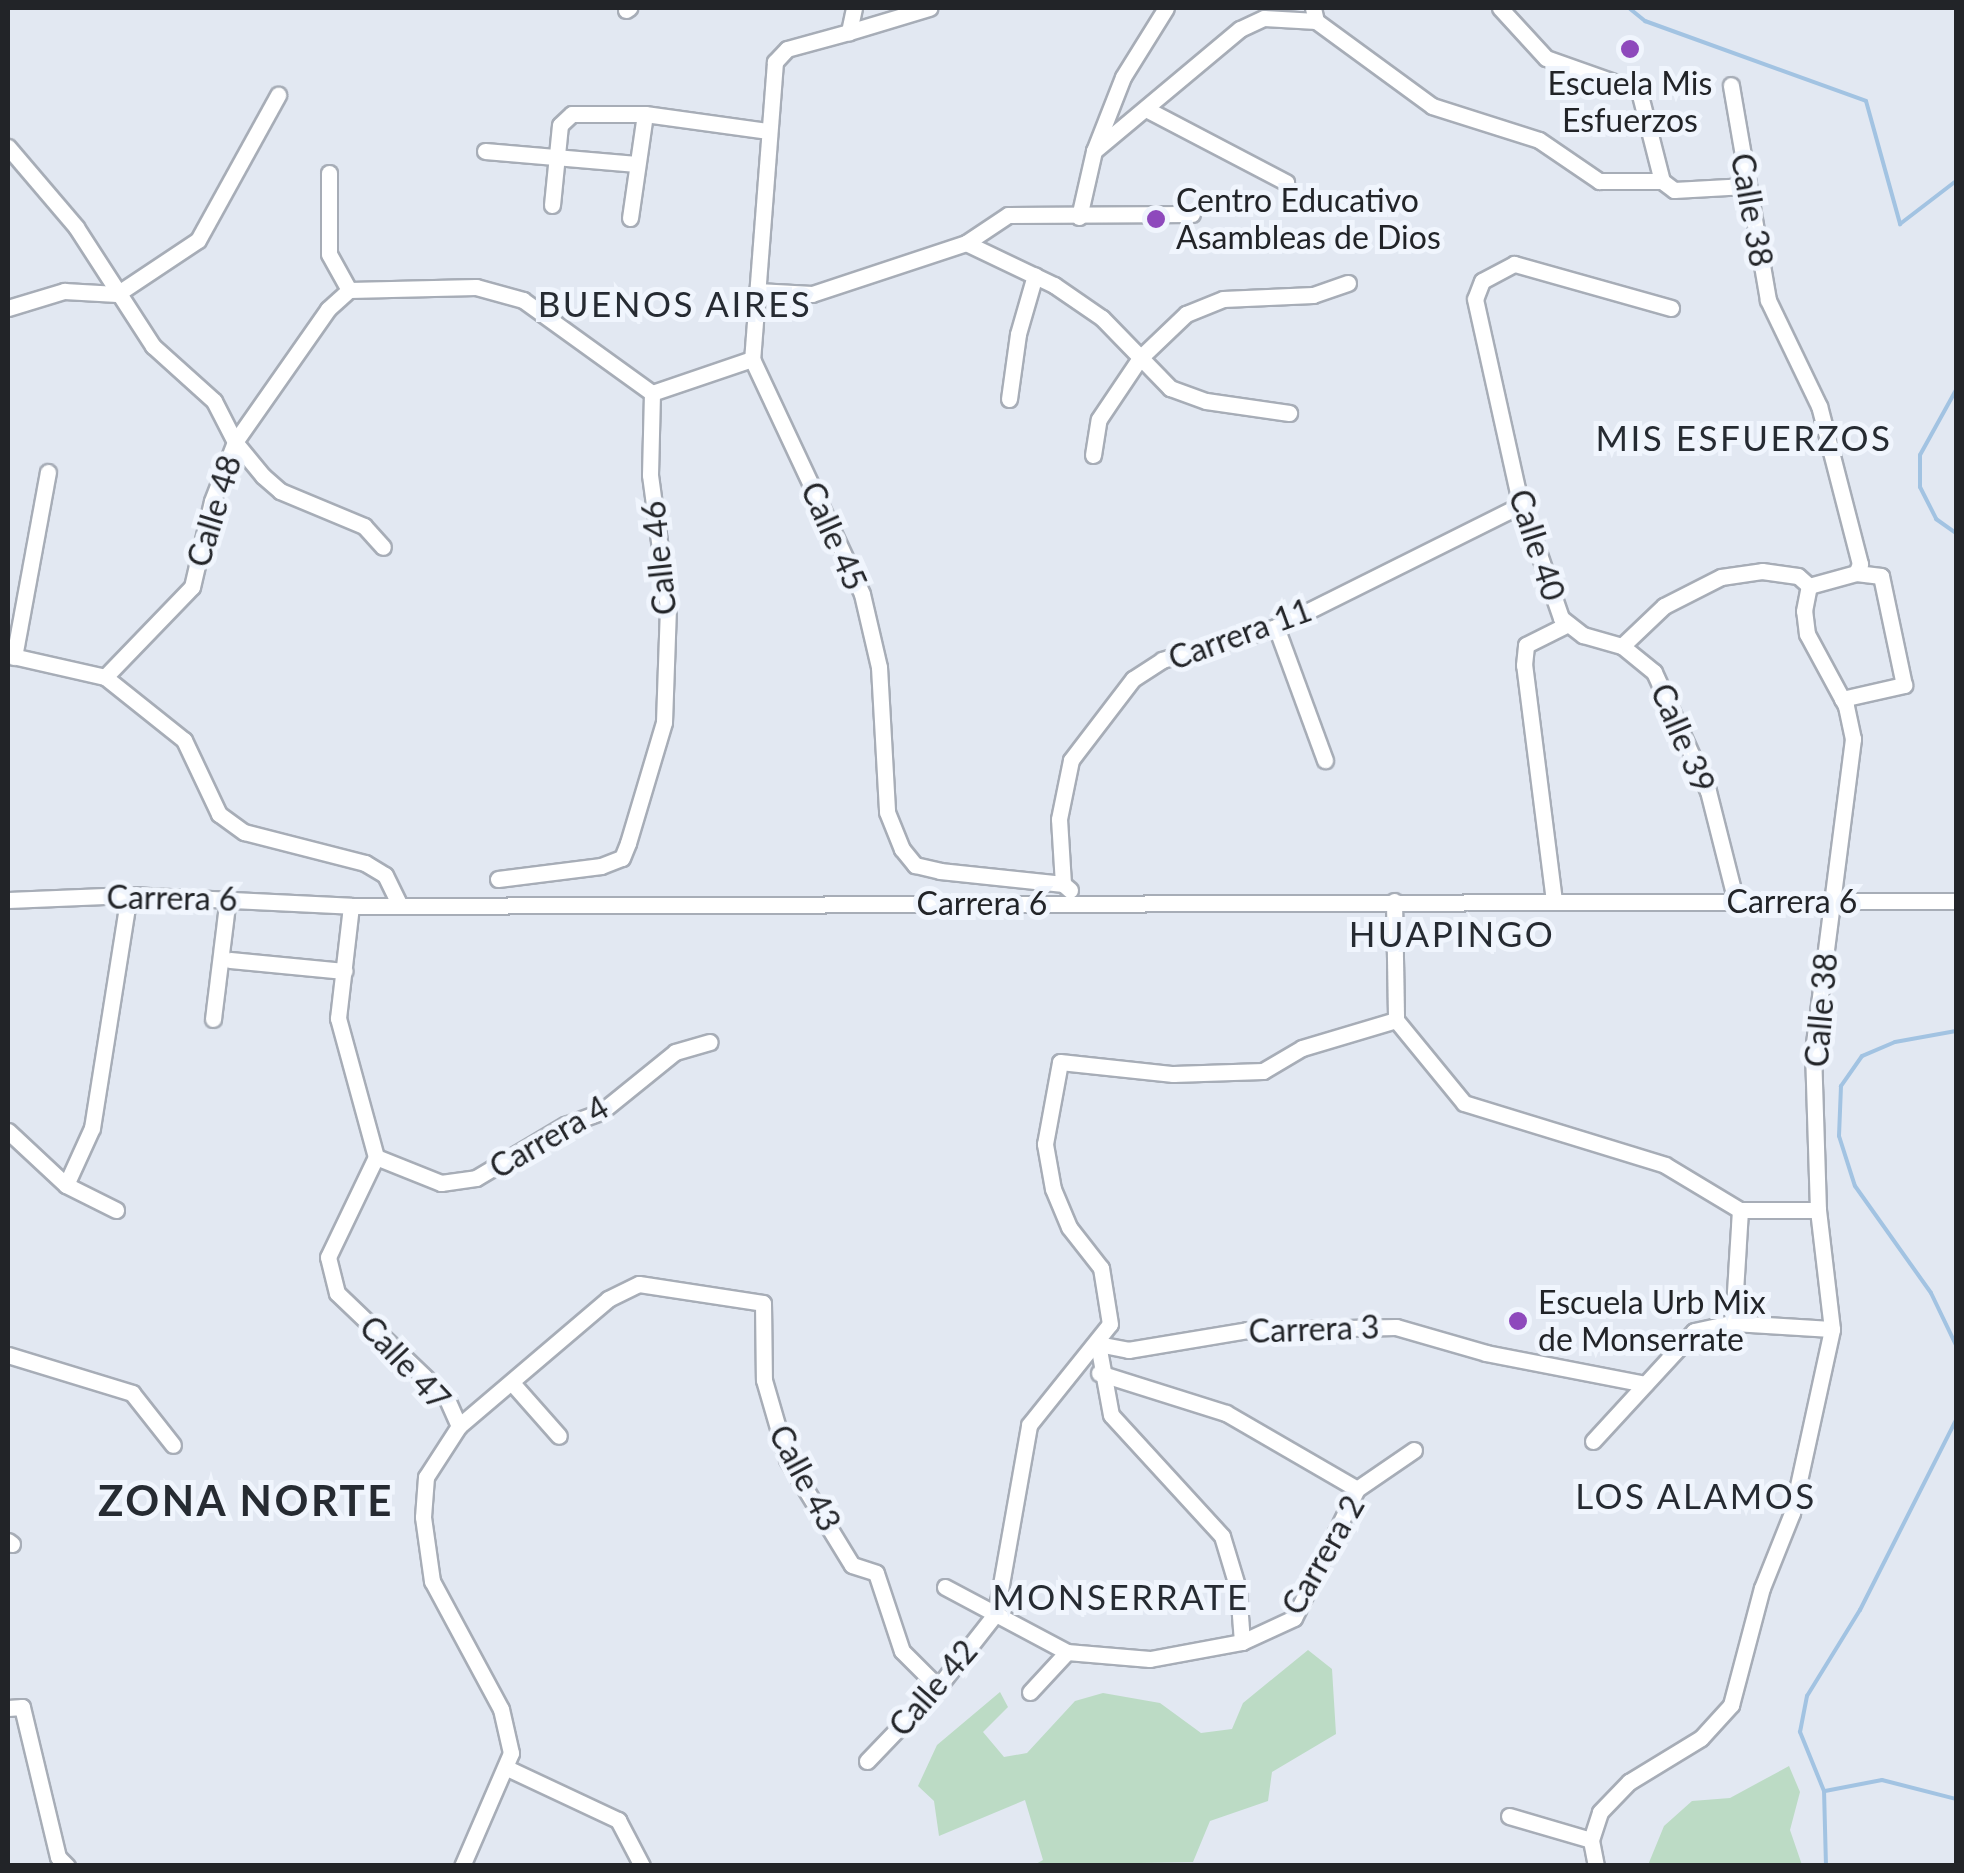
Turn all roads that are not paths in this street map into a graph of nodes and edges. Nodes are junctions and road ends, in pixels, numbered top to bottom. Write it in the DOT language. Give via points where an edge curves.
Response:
graph roads {
  1 [pos="854,8"];
  2 [pos="929,8"];
  3 [pos="1166,8"];
  4 [pos="1500,8"];
  5 [pos="1314,14"];
  6 [pos="849,32"];
  7 [pos="1731,85"];
  8 [pos="278,95"];
  9 [pos="1148,110"];
  10 [pos="645,114"];
  11 [pos="767,131"];
  12 [pos="8,147"];
  13 [pos="1094,150"];
  14 [pos="484,152"];
  15 [pos="556,162"];
  16 [pos="636,164"];
  17 [pos="329,173"];
  18 [pos="1662,181"];
  19 [pos="1286,182"];
  20 [pos="1746,186"];
  21 [pos="552,205"];
  22 [pos="1192,214"];
  23 [pos="1078,216"];
  24 [pos="630,218"];
  25 [pos="966,243"];
  26 [pos="1035,274"];
  27 [pos="1348,283"];
  28 [pos="349,290"];
  29 [pos="757,290"];
  30 [pos="117,294"];
  31 [pos="8,308"];
  32 [pos="1671,308"];
  33 [pos="1140,358"];
  34 [pos="752,359"];
  35 [pos="652,393"];
  36 [pos="1009,399"];
  37 [pos="1288,413"];
  38 [pos="235,442"];
  39 [pos="1093,455"];
  40 [pos="48,472"];
  41 [pos="1523,504"];
  42 [pos="383,547"];
  43 [pos="1856,574"];
  44 [pos="1809,586"];
  45 [pos="1568,624"];
  46 [pos="1276,627"];
  47 [pos="1622,646"];
  48 [pos="11,656"];
  49 [pos="105,676"];
  50 [pos="1842,699"];
  51 [pos="1325,760"];
  52 [pos="498,880"];
  53 [pos="1063,884"];
  54 [pos="129,895"];
  55 [pos="228,897"];
  56 [pos="8,900"];
  57 [pos="1394,901"];
  58 [pos="1830,901"];
  59 [pos="1956,901"];
  60 [pos="1554,902"];
  61 [pos="1736,902"];
  62 [pos="1084,903"];
  63 [pos="351,906"];
  64 [pos="400,906"];
  65 [pos="230,960"];
  66 [pos="344,971"];
  67 [pos="212,1020"];
  68 [pos="1396,1020"];
  69 [pos="710,1042"];
  70 [pos="8,1131"];
  71 [pos="376,1157"];
  72 [pos="66,1185"];
  73 [pos="116,1210"];
  74 [pos="1740,1210"];
  75 [pos="1818,1210"];
  76 [pos="1732,1323"];
  77 [pos="1832,1329"];
  78 [pos="1098,1344"];
  79 [pos="8,1355"];
  80 [pos="1099,1373"];
  81 [pos="513,1384"];
  82 [pos="1645,1384"];
  83 [pos="458,1426"];
  84 [pos="560,1436"];
  85 [pos="1593,1441"];
  86 [pos="173,1446"];
  87 [pos="1414,1450"];
  88 [pos="1358,1489"];
  89 [pos="944,1588"];
  90 [pos="996,1613"];
  91 [pos="1242,1642"];
  92 [pos="1067,1652"];
  93 [pos="938,1688"];
  94 [pos="1030,1692"];
  95 [pos="15,1708"];
  96 [pos="868,1760"];
  97 [pos="507,1768"];
  98 [pos="1509,1816"];
  99 [pos="1591,1840"];
  100 [pos="67,1866"];
  101 [pos="462,1866"];
  102 [pos="642,1866"];
  103 [pos="1596,1866"];
  1 -- 6 [label="street"];
  2 -- 6 [label="street"];
  3 -- 13 [label="street" via="1123,77"];
  4 -- 18 [label="street" via="1546,58 1639,91"];
  5 -- 9 [label="street" via="1252,22"];
  5 -- 18 [label="street" via="1432,106 1538,140 1600,181"];
  6 -- 11 [label="street, Calle 45" via="787,49 775,62"];
  7 -- 20 [label="street, Calle 38"];
  8 -- 30 [label="street" via="198,240"];
  9 -- 13 [label="street"];
  9 -- 19 [label="street"];
  10 -- 11 [label="street"];
  10 -- 15 [label="street" via="568,116 560,125"];
  10 -- 16 [label="street"];
  11 -- 29 [label="street, Calle 45"];
  12 -- 30 [label="street" via="76,227"];
  13 -- 23 [label="street"];
  14 -- 15 [label="street"];
  15 -- 16 [label="street"];
  15 -- 21 [label="street"];
  16 -- 24 [label="street"];
  17 -- 28 [label="street" via="329,254"];
  18 -- 20 [label="street" via="1674,190"];
  20 -- 43 [label="street, Calle 38" via="1768,300 1819,406 1860,564"];
  22 -- 23 [label="street"];
  23 -- 25 [label="street" via="1008,215"];
  25 -- 26 [label="street"];
  25 -- 29 [label="street" via="812,294"];
  26 -- 33 [label="street" via="1102,318"];
  26 -- 36 [label="street"];
  27 -- 33 [label="street" via="1312,296 1223,299 1186,314"];
  28 -- 35 [label="street" via="476,288 523,300"];
  28 -- 38 [label="street, Calle 48" via="328,309"];
  29 -- 34 [label="street, Calle 45"];
  30 -- 31 [label="street" via="64,290"];
  30 -- 38 [label="street" via="153,346 214,402"];
  32 -- 41 [label="street, Calle 40" via="1534,265 1502,267 1482,281 1475,299 1478,328"];
  33 -- 37 [label="street" via="1170,388 1206,401"];
  33 -- 39 [label="street" via="1099,419"];
  34 -- 35 [label="street"];
  34 -- 53 [label="street, Calle 45" via="862,594 879,667 887,812 902,849 916,865 940,872"];
  35 -- 52 [label="street, Calle 46" via="650,475 668,608 664,722 622,858"];
  38 -- 42 [label="street" via="280,490 364,526"];
  38 -- 49 [label="street, Calle 48" via="212,501 192,587"];
  40 -- 48 [label="street"];
  41 -- 45 [label="street, Calle 40"];
  41 -- 46 [label="street, Carrera 11"];
  43 -- 44 [label="street"];
  43 -- 50 [label="street" via="1881,576 1904,684"];
  44 -- 47 [label="street" via="1798,576 1762,571 1721,576 1664,606"];
  44 -- 50 [label="street, Calle 38" via="1807,634"];
  45 -- 47 [label="street, Calle 39"];
  45 -- 60 [label="street, Calle 40" via="1526,645 1524,665"];
  46 -- 51 [label="street"];
  46 -- 53 [label="street, Carrera 11" via="1162,660 1133,679 1071,760 1059,819"];
  47 -- 61 [label="street, Calle 39" via="1654,672 1708,791"];
  48 -- 49 [label="street"];
  49 -- 64 [label="street" via="184,740 219,814 244,832 365,863 386,874"];
  50 -- 58 [label="street, Calle 38" via="1853,739"];
  53 -- 62 [label="street"];
  54 -- 55 [label="street, Carrera 6"];
  54 -- 56 [label="street, Carrera 6"];
  54 -- 72 [label="street" via="92,1128"];
  55 -- 63 [label="street, Carrera 6"];
  55 -- 67 [label="street"];
  57 -- 60 [label="street, Carrera 6"];
  57 -- 62 [label="street, Carrera 6"];
  57 -- 68 [label="street"];
  58 -- 59 [label="street, Carrera 6"];
  58 -- 61 [label="street, Carrera 6"];
  58 -- 75 [label="street, Calle 38" via="1813,1051"];
  60 -- 61 [label="street, Carrera 6"];
  62 -- 64 [label="street, Carrera 6"];
  63 -- 64 [label="street, Carrera 6"];
  63 -- 66 [label="street"];
  65 -- 66 [label="street"];
  66 -- 71 [label="street" via="340,1037"];
  68 -- 74 [label="street" via="1464,1103 1665,1166"];
  68 -- 78 [label="street" via="1302,1048 1263,1071 1174,1074 1060,1062 1045,1144 1069,1227 1101,1268 1110,1324"];
  69 -- 71 [label="street, Carrera 4" via="675,1052 601,1112 476,1178 442,1183"];
  70 -- 72 [label="street"];
  71 -- 83 [label="street, Calle 47" via="328,1257 337,1293 446,1397"];
  72 -- 73 [label="street"];
  74 -- 75 [label="street"];
  74 -- 76 [label="street"];
  75 -- 77 [label="street, Calle 38"];
  76 -- 77 [label="street"];
  76 -- 82 [label="street" via="1694,1330"];
  77 -- 99 [label="street, Calle 38" via="1792,1513 1762,1588 1731,1705 1701,1738 1629,1782 1600,1812"];
  78 -- 80 [label="street"];
  78 -- 82 [label="street, Carrera 3" via="1128,1350 1264,1328 1396,1326 1486,1353"];
  78 -- 90 [label="street, Calle 42" via="1029,1424 1012,1490"];
  79 -- 86 [label="street" via="132,1393"];
  80 -- 88 [label="street" via="1226,1413"];
  80 -- 91 [label="street" via="1111,1415 1126,1437 1204,1510 1222,1536 1238,1588"];
  81 -- 83 [label="street"];
  81 -- 84 [label="street"];
  81 -- 93 [label="street, Calle 43" via="608,1299 639,1284 763,1304 764,1380 787,1460 852,1565 876,1573 902,1650"];
  82 -- 85 [label="street"];
  83 -- 97 [label="street, Calle 47" via="426,1477 432,1581 501,1709 512,1753"];
  87 -- 88 [label="street, Carrera 2"];
  88 -- 91 [label="street, Carrera 2" via="1294,1618"];
  89 -- 90 [label="street, Carrera 2"];
  90 -- 92 [label="street, Carrera 2"];
  90 -- 93 [label="street, Calle 42"];
  91 -- 92 [label="street, Carrera 2" via="1150,1659"];
  92 -- 94 [label="street"];
  93 -- 96 [label="street, Calle 42"];
  95 -- 100 [label="street" via="58,1857"];
  97 -- 101 [label="street, Calle 47"];
  97 -- 102 [label="street" via="618,1820"];
  98 -- 99 [label="street"];
  99 -- 103 [label="street"];
}
